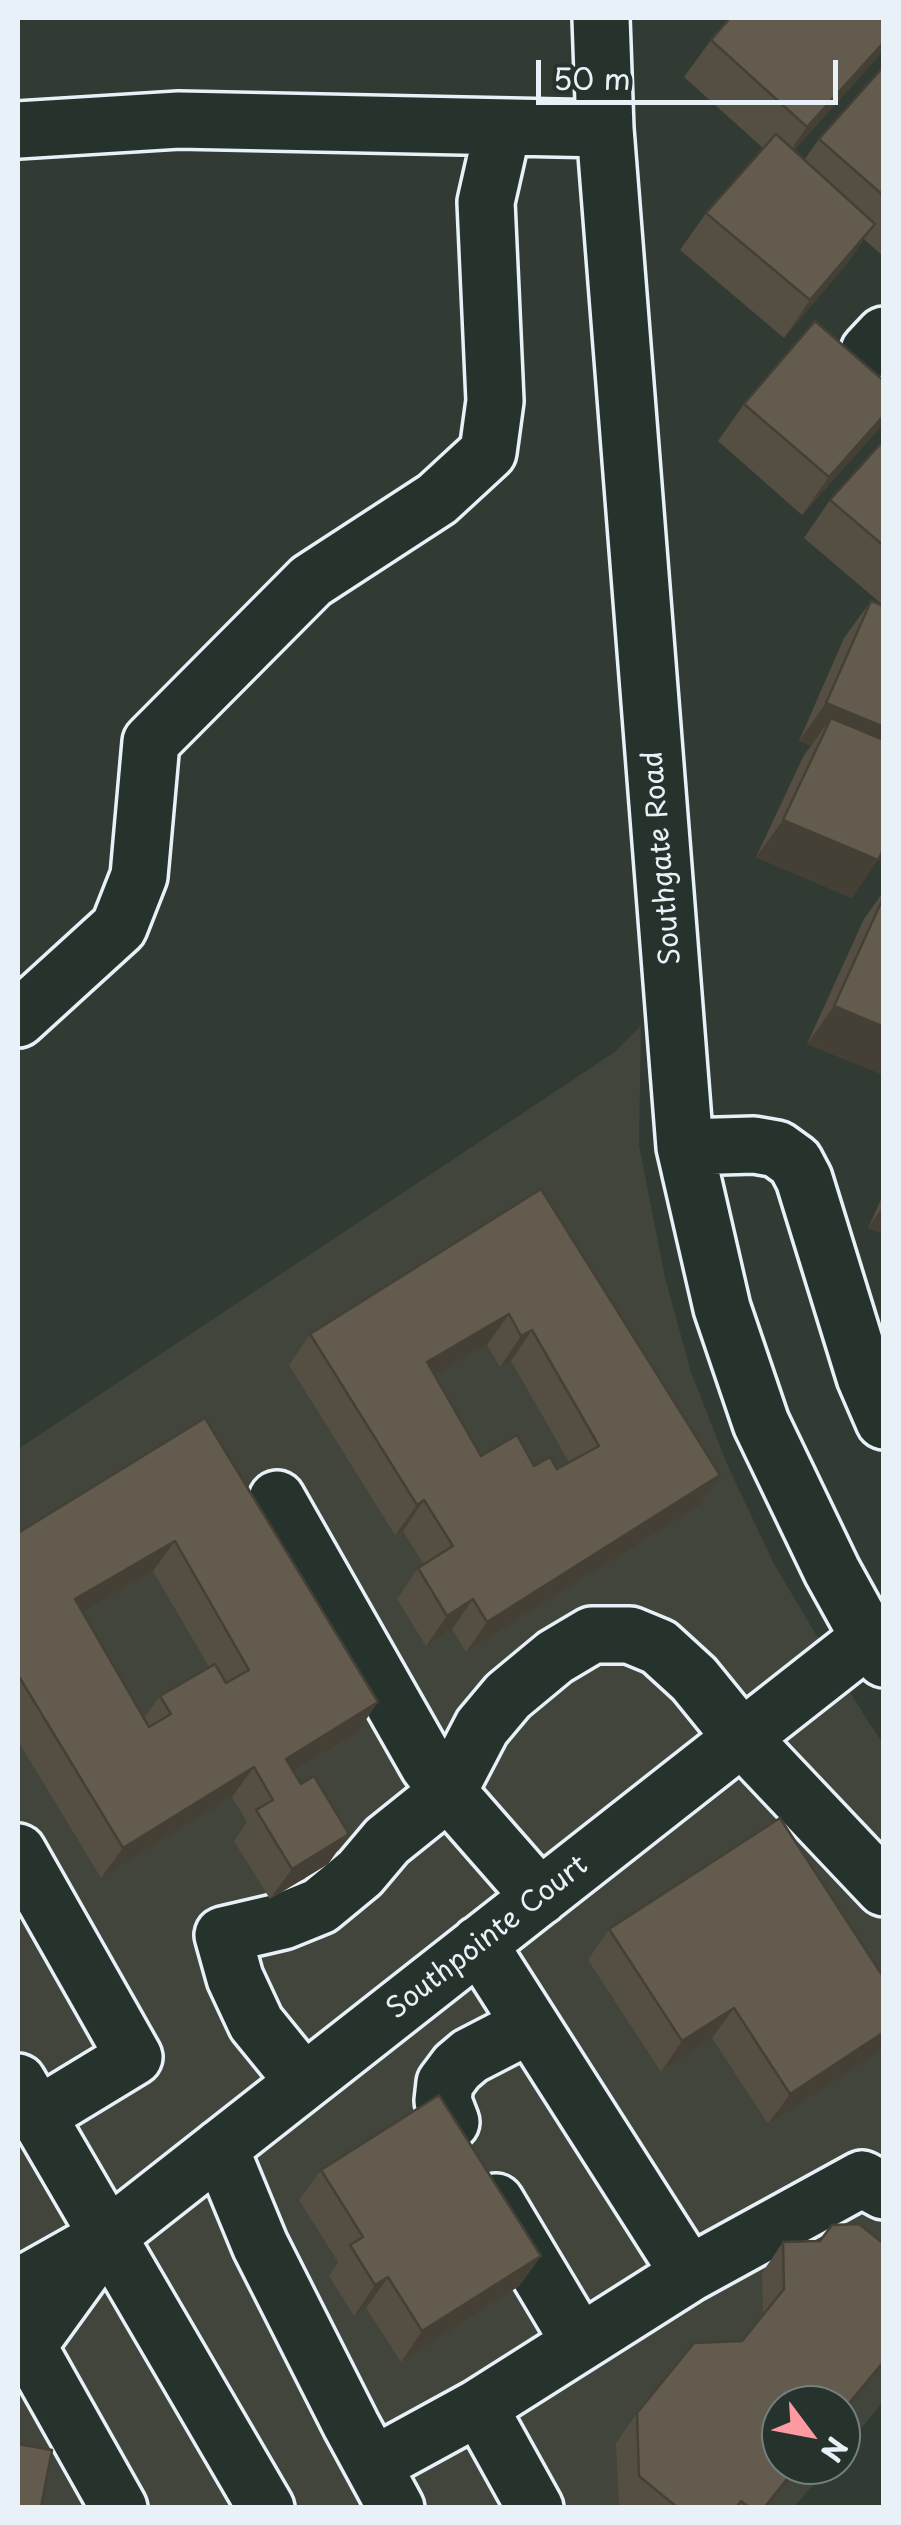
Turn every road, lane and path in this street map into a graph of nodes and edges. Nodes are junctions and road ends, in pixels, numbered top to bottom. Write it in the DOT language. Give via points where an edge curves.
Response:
graph roads {
  1 [pos="601,18"];
  2 [pos="504,127"];
  3 [pos="605,129"];
  4 [pos="18,130"];
  5 [pos="18,1020"];
  6 [pos="686,1147"];
  7 [pos="884,1421"];
  8 [pos="278,1499"];
  9 [pos="876,1649"];
  10 [pos="742,1738"];
  11 [pos="448,1792"];
  12 [pos="18,1852"];
  13 [pos="884,1888"];
  14 [pos="540,1897"];
  15 [pos="479,1944"];
  16 [pos="530,2025"];
  17 [pos="304,2082"];
  18 [pos="27,2099"];
  19 [pos="220,2148"];
  20 [pos="884,2191"];
  21 [pos="106,2237"];
  22 [pos="689,2274"];
  23 [pos="18,2287"];
  24 [pos="580,2343"];
  25 [pos="22,2348"];
  26 [pos="479,2407"];
  27 [pos="384,2486"];
  28 [pos="119,2508"];
  29 [pos="266,2508"];
  30 [pos="535,2508"];
  1 -- 3 [label="street, Southgate Road"];
  2 -- 3 [label="street"];
  2 -- 4 [label="street" via="179,120"];
  2 -- 5 [label="street" via="486,202 495,402 488,452 438,499 311,582 151,742 140,876 118,927"];
  3 -- 6 [label="street, Southgate Road"];
  6 -- 7 [label="street" via="754,1145 795,1162"];
  6 -- 9 [label="street, Southgate Road" via="722,1308 761,1423"];
  8 -- 11 [label="street"];
  9 -- 10 [label="street, Southpointe Court"];
  10 -- 11 [label="street" via="660,1647 630,1634 592,1635 508,1696 482,1728"];
  10 -- 13 [label="street"];
  10 -- 14 [label="street, Southpointe Court"];
  11 -- 14 [label="street"];
  11 -- 17 [label="street" via="320,1906 223,1935 256,2022"];
  12 -- 18 [label="street" via="134,2057"];
  14 -- 15 [label="street, Southpointe Court"];
  15 -- 16 [label="street"];
  15 -- 17 [label="street, Southpointe Court"];
  16 -- 22 [label="street"];
  16 -- 24 [label="street" via="456,2067 443,2101"];
  17 -- 19 [label="street, Southpointe Court"];
  18 -- 21 [label="street"];
  19 -- 21 [label="street, Southpointe Court"];
  19 -- 27 [label="street" via="260,2245"];
  20 -- 22 [label="street" via="862,2179"];
  21 -- 23 [label="street"];
  21 -- 25 [label="street"];
  21 -- 29 [label="street"];
  22 -- 24 [label="street"];
  24 -- 26 [label="street"];
  25 -- 28 [label="street"];
  26 -- 27 [label="street"];
  26 -- 30 [label="street"];
}
